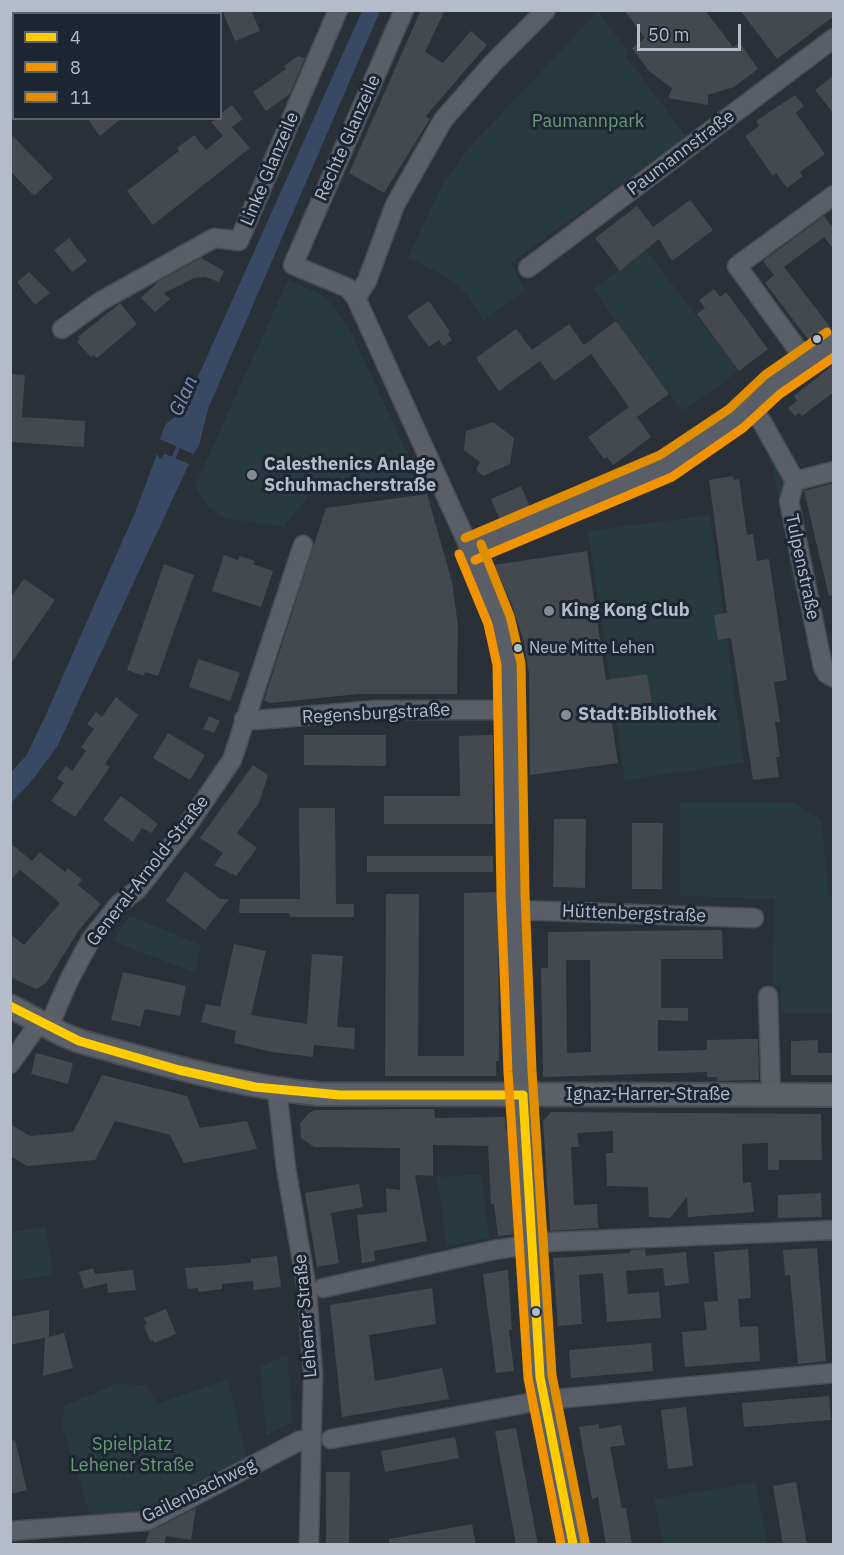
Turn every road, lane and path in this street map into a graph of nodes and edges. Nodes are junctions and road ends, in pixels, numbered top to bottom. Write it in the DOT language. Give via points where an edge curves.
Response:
graph roads {
  1 [pos="338,10"];
  2 [pos="404,10"];
  3 [pos="546,10"];
  4 [pos="834,38"];
  5 [pos="834,195"];
  6 [pos="528,268"];
  7 [pos="356,298"];
  8 [pos="62,329"];
  9 [pos="834,342"];
  10 [pos="806,362"];
  11 [pos="750,407"];
  12 [pos="834,471"];
  13 [pos="795,481"];
  14 [pos="303,545"];
  15 [pos="470,549"];
  16 [pos="828,672"];
  17 [pos="508,710"];
  18 [pos="244,718"];
  19 [pos="513,910"];
  20 [pos="754,918"];
  21 [pos="768,996"];
  22 [pos="10,1006"];
  23 [pos="44,1025"];
  24 [pos="10,1064"];
  25 [pos="277,1090"];
  26 [pos="523,1095"];
  27 [pos="771,1095"];
  28 [pos="834,1095"];
  29 [pos="834,1230"];
  30 [pos="533,1244"];
  31 [pos="323,1287"];
  32 [pos="834,1373"];
  33 [pos="545,1400"];
  34 [pos="312,1438"];
  35 [pos="330,1439"];
  36 [pos="10,1531"];
  37 [pos="309,1545"];
  38 [pos="573,1545"];
  1 -- 8 [label="street, Linke Glanzeile" via="239,241 214,238 127,286"];
  2 -- 7 [label="street, Rechte Glanzeile" via="293,265 348,288"];
  3 -- 7 [label="street" via="443,120 395,206 367,281"];
  4 -- 6 [label="street, Paumannstraße"];
  5 -- 10 [label="street" via="737,266"];
  7 -- 15 [label="street"];
  9 -- 10 [label="street"];
  10 -- 11 [label="street" via="772,385"];
  11 -- 13 [label="street"];
  11 -- 15 [label="street" via="666,466"];
  12 -- 13 [label="street"];
  13 -- 16 [label="street, Tulpenstraße" via="789,501"];
  14 -- 18 [label="street, General-Arnold-Straße"];
  15 -- 17 [label="street" via="499,620 507,651"];
  17 -- 18 [label="street, Regensburgstraße" via="375,710"];
  17 -- 19 [label="street"];
  18 -- 23 [label="street, General-Arnold-Straße" via="232,760 137,890 119,904 91,939"];
  19 -- 20 [label="street, Hüttenbergstraße"];
  19 -- 26 [label="street"];
  21 -- 27 [label="street"];
  22 -- 23 [label="main road, Ignaz-Harrer-Straße"];
  23 -- 24 [label="street"];
  23 -- 25 [label="main road, Ignaz-Harrer-Straße" via="80,1041"];
  25 -- 26 [label="main road, Ignaz-Harrer-Straße" via="318,1094"];
  25 -- 34 [label="street, Lehener Straße" via="307,1290 313,1374"];
  26 -- 27 [label="main road, Ignaz-Harrer-Straße"];
  26 -- 30 [label="main road"];
  27 -- 28 [label="main road, Ignaz-Harrer-Straße"];
  29 -- 30 [label="street"];
  30 -- 31 [label="street"];
  30 -- 33 [label="main road" via="540,1377"];
  32 -- 33 [label="street"];
  33 -- 35 [label="street"];
  33 -- 38 [label="main road"];
  34 -- 36 [label="street, Gailenbachweg" via="299,1441 147,1521"];
  34 -- 37 [label="street, Lehener Straße"];
}
